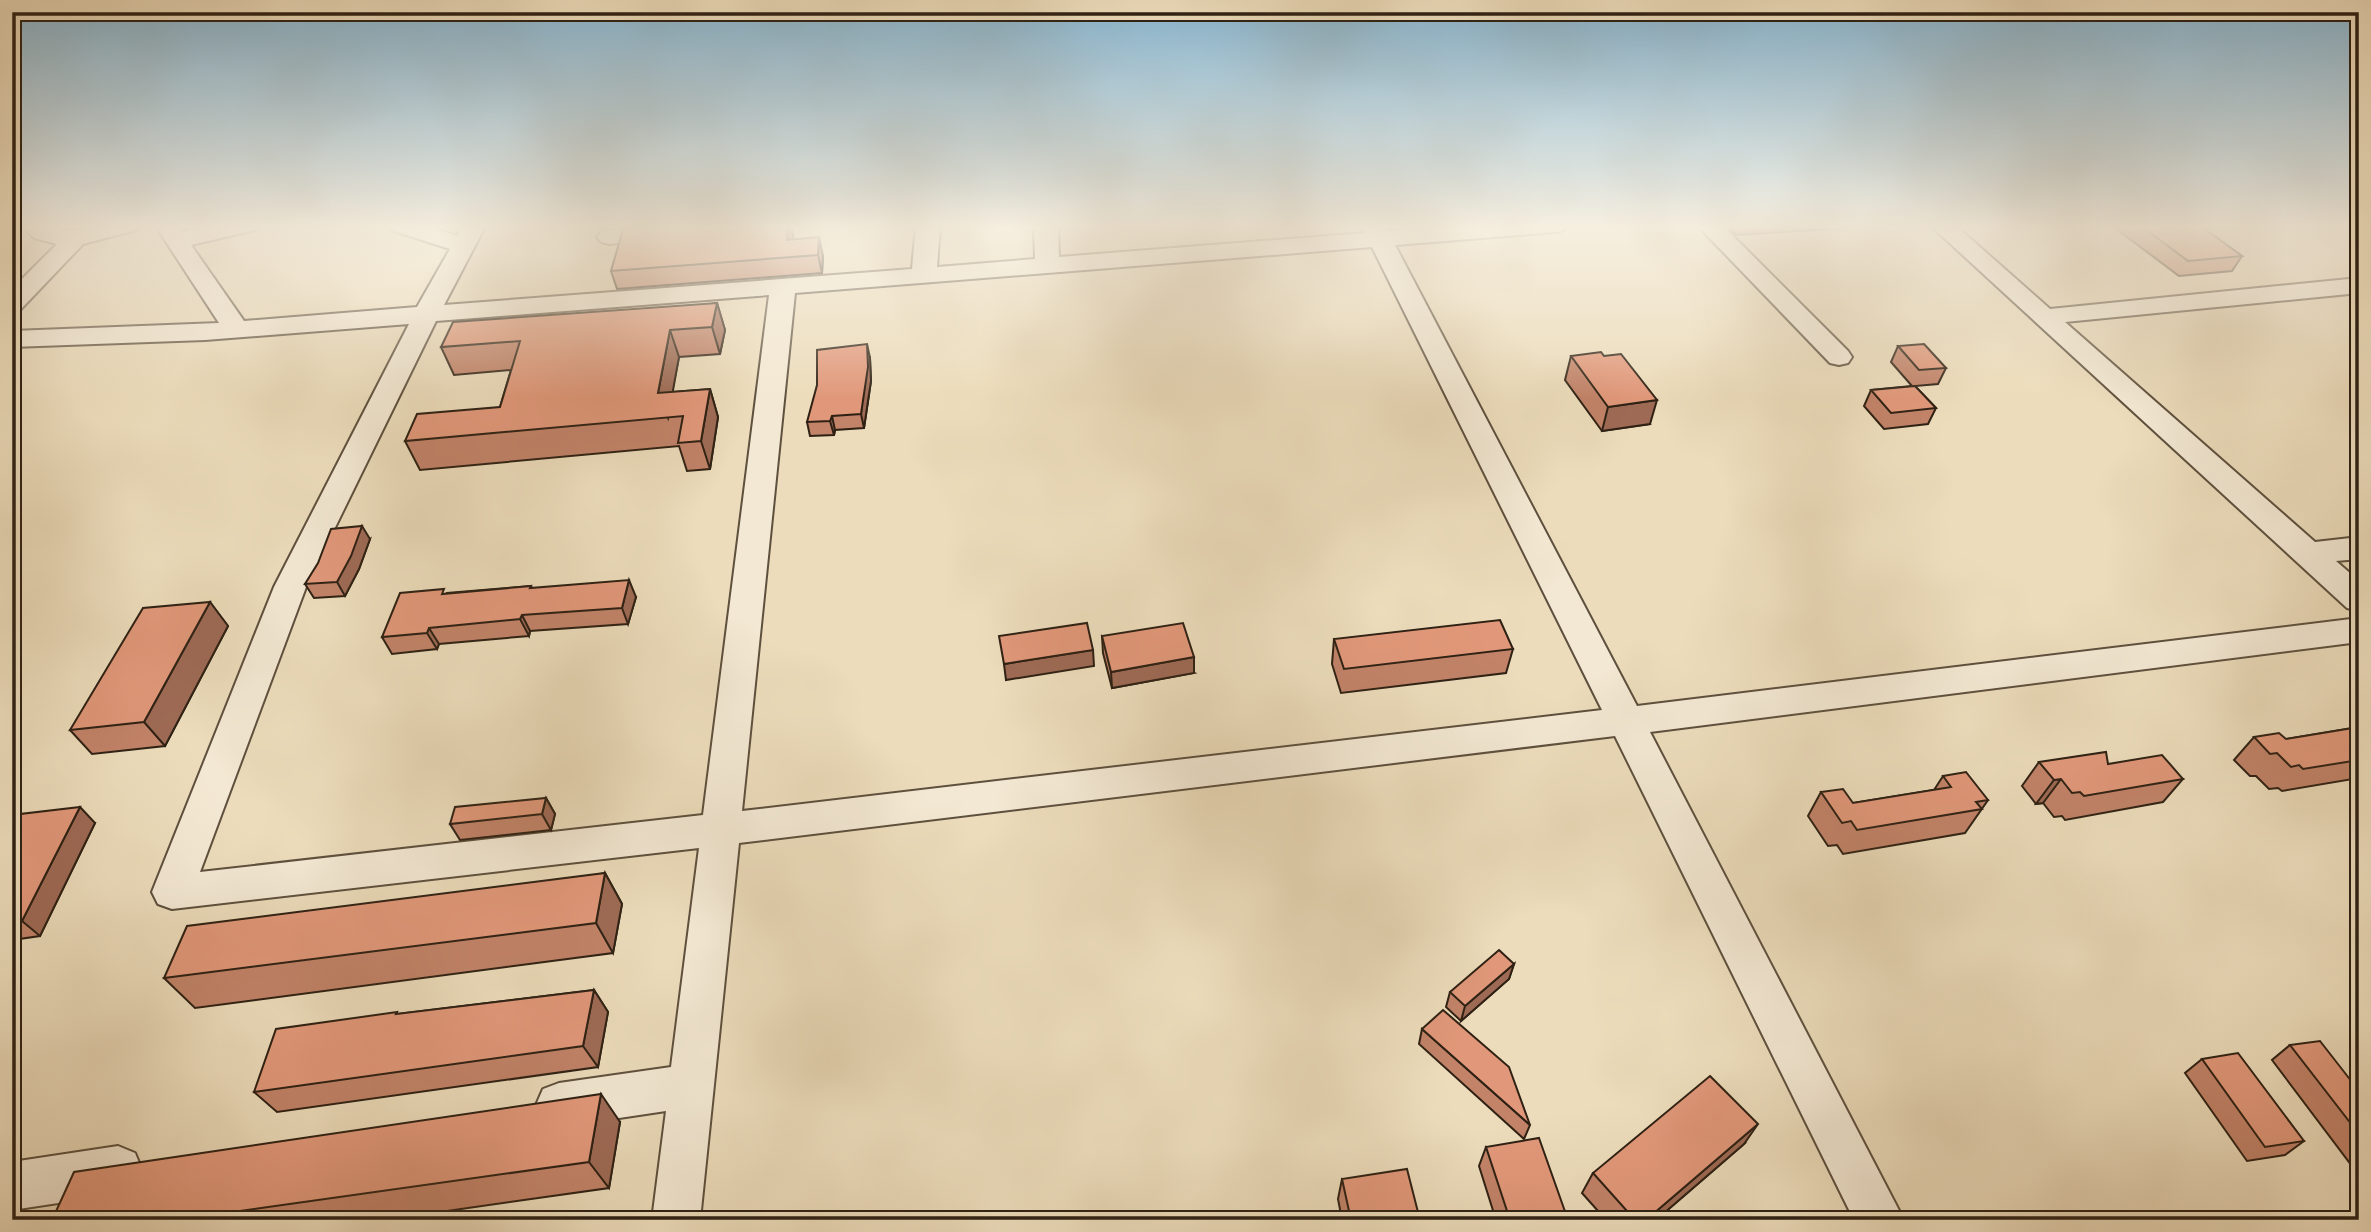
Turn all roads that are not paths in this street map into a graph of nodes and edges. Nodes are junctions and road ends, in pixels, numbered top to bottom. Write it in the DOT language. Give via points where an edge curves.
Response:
graph roads {
  1 [pos="33,282"];
  2 [pos="205,282"];
  3 [pos="444,282"];
  4 [pos="828,282"];
  5 [pos="1402,282"];
  6 [pos="1765,282"];
  7 [pos="2005,282"];
  8 [pos="2359,285"];
  9 [pos="783,286"];
  10 [pos="12,304"];
  11 [pos="426,315"];
  12 [pos="2043,317"];
  13 [pos="237,330"];
  14 [pos="12,339"];
  15 [pos="1839,357"];
  16 [pos="2359,548"];
  17 [pos="2307,554"];
  18 [pos="2359,600"];
  19 [pos="2359,630"];
  20 [pos="1626,722"];
  21 [pos="721,831"];
  22 [pos="692,1086"];
  23 [pos="515,1112"];
  24 [pos="162,1164"];
  25 [pos="12,1186"];
  26 [pos="676,1220"];
  27 [pos="1880,1220"];
  1 -- 10 [label="street"];
  2 -- 13 [label="street"];
  3 -- 11 [label="street"];
  4 -- 9 [label="street"];
  5 -- 20 [label="street"];
  6 -- 15 [label="street"];
  7 -- 12 [label="street"];
  8 -- 12 [label="street"];
  9 -- 11 [label="street"];
  9 -- 21 [label="street"];
  11 -- 13 [label="street"];
  11 -- 21 [label="street" via="290,587 172,892"];
  12 -- 17 [label="street"];
  13 -- 14 [label="street"];
  16 -- 17 [label="street"];
  17 -- 18 [label="street"];
  19 -- 20 [label="street"];
  20 -- 21 [label="street"];
  20 -- 27 [label="street"];
  21 -- 22 [label="street"];
  22 -- 23 [label="street"];
  22 -- 26 [label="street"];
  24 -- 25 [label="street"];
}
